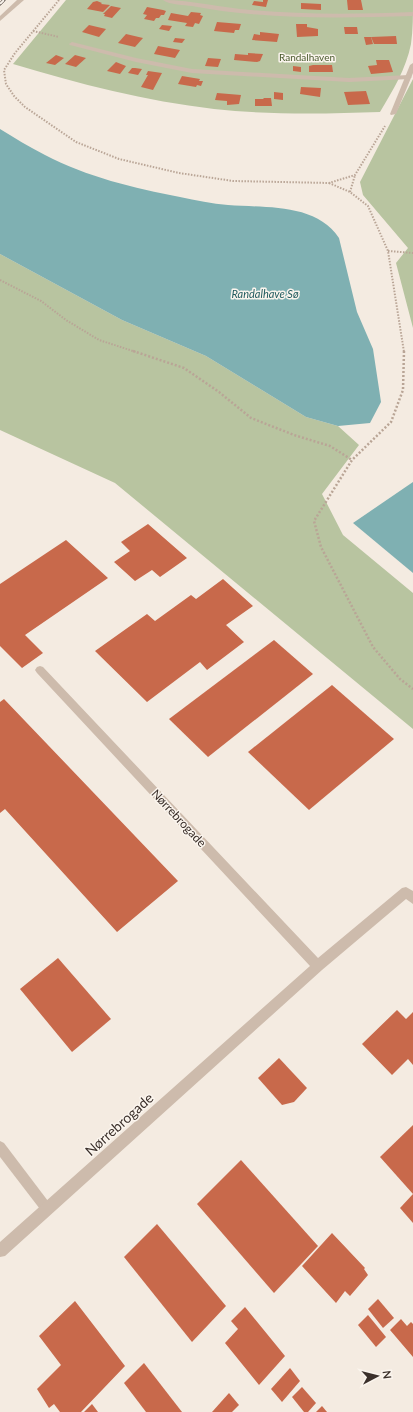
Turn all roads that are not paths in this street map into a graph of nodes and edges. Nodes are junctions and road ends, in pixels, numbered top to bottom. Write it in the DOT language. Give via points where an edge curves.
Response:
graph roads {
  1 [pos="21,0"];
  2 [pos="166,0"];
  3 [pos="413,14"];
  4 [pos="0,19"];
  5 [pos="72,44"];
  6 [pos="413,65"];
  7 [pos="409,78"];
  8 [pos="392,114"];
  9 [pos="40,670"];
  10 [pos="409,896"];
  11 [pos="318,966"];
  12 [pos="0,1147"];
  13 [pos="47,1209"];
  14 [pos="0,1251"];
  1 -- 4 [label="street"];
  2 -- 3 [label="street" via="226,10 296,15"];
  5 -- 7 [label="street" via="136,60 192,70 349,80"];
  6 -- 7 [label="street"];
  7 -- 8 [label="street"];
  9 -- 11 [label="street, Nørrebrogade"];
  10 -- 11 [label="street, Nørrebrogade"];
  11 -- 13 [label="street, Nørrebrogade"];
  12 -- 13 [label="street"];
  13 -- 14 [label="street, Nørrebrogade"];
}
